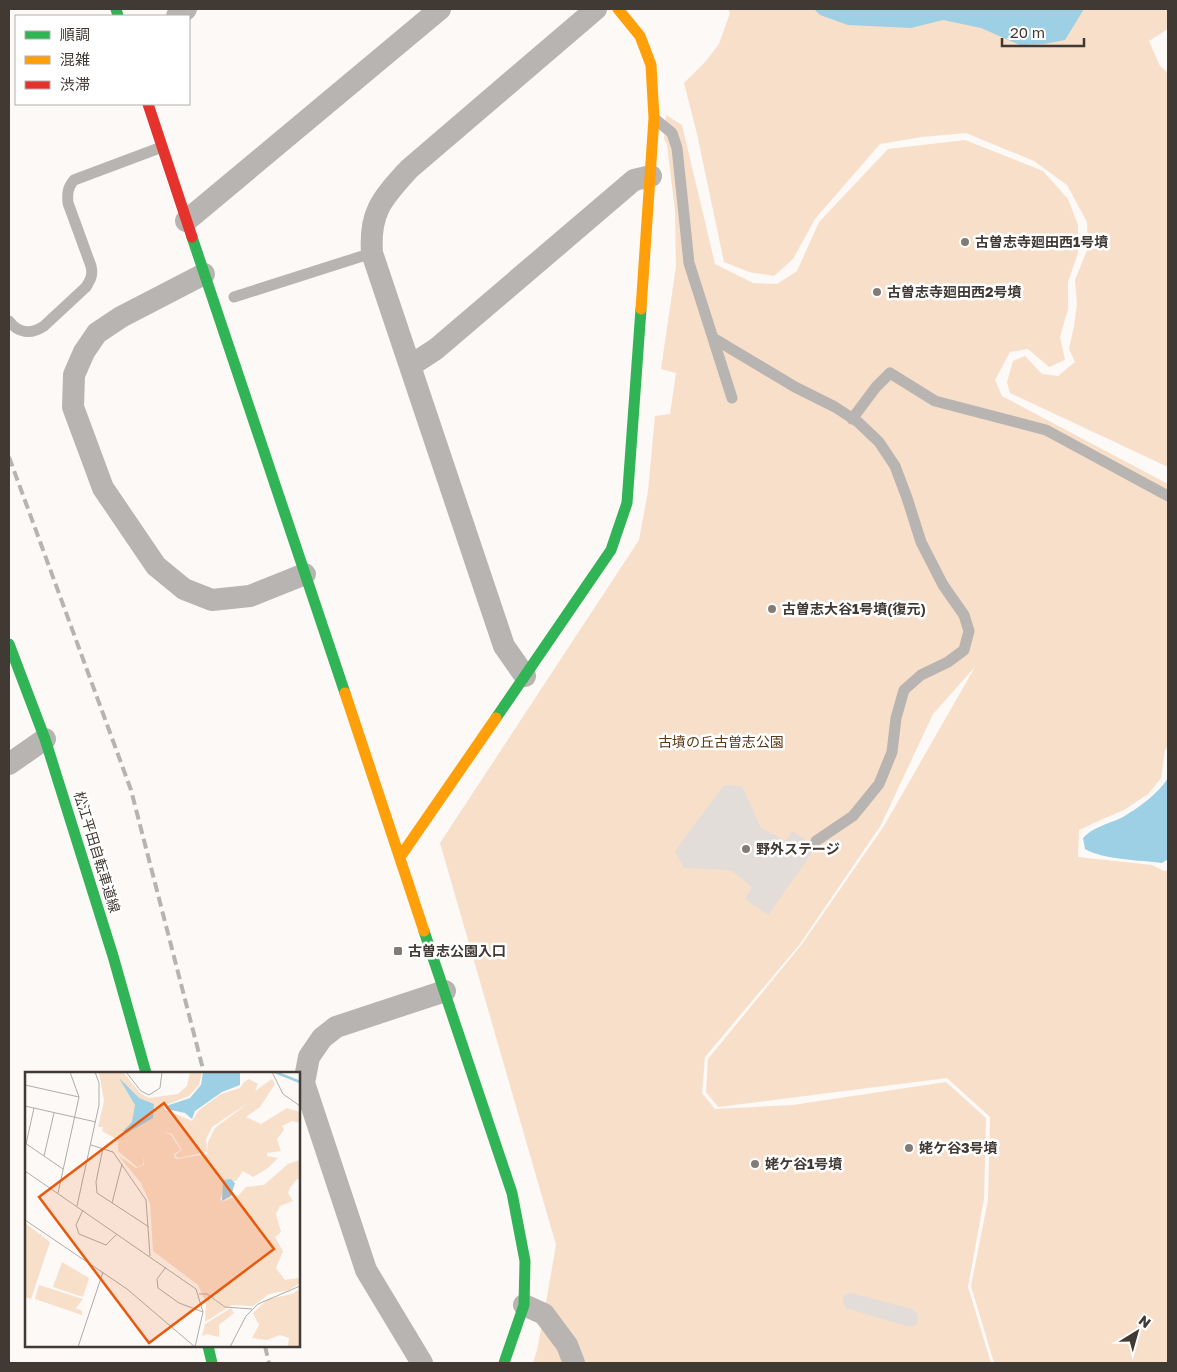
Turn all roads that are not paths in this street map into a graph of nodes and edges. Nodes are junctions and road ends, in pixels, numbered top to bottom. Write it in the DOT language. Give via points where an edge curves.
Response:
graph roads {
  1 [pos="440,9"];
  2 [pos="596,9"];
  3 [pos="618,9"];
  4 [pos="148,105"];
  5 [pos="654,118"];
  6 [pos="162,147"];
  7 [pos="651,176"];
  8 [pos="186,221"];
  9 [pos="372,253"];
  10 [pos="204,274"];
  11 [pos="234,297"];
  12 [pos="9,321"];
  13 [pos="713,338"];
  14 [pos="410,366"];
  15 [pos="732,398"];
  16 [pos="852,419"];
  17 [pos="1168,496"];
  18 [pos="304,574"];
  19 [pos="9,644"];
  20 [pos="525,676"];
  21 [pos="46,739"];
  22 [pos="9,764"];
  23 [pos="816,841"];
  24 [pos="400,858"];
  25 [pos="445,991"];
  26 [pos="146,1072"];
  27 [pos="524,1305"];
  28 [pos="208,1347"];
  29 [pos="212,1363"];
  30 [pos="422,1363"];
  31 [pos="504,1363"];
  32 [pos="574,1363"];
  1 -- 8 [label="street"];
  2 -- 9 [label="street" via="409,169 387,193 374,217 370,235"];
  3 -- 5 [label="street" via="640,36 651,65"];
  4 -- 6 [label="street"];
  5 -- 7 [label="street"];
  5 -- 13 [label="lane" via="672,132 677,148 689,263"];
  6 -- 8 [label="street"];
  6 -- 12 [label="lane" via="74,180 69,186 68,202 91,266 91,280 37,331 20,331"];
  7 -- 14 [label="street" via="634,180 436,349"];
  7 -- 20 [label="street" via="627,503 611,550"];
  8 -- 10 [label="street"];
  9 -- 11 [label="lane"];
  9 -- 14 [label="street"];
  10 -- 18 [label="street"];
  10 -- 18 [label="street" via="97,333 74,375 73,406 103,488 156,566 184,589 212,600 250,596"];
  13 -- 15 [label="lane"];
  13 -- 16 [label="lane"];
  14 -- 20 [label="street" via="504,646"];
  16 -- 17 [label="lane" via="890,373 935,401 1046,430"];
  16 -- 23 [label="lane" via="879,442 895,466 921,542 943,585 964,615 969,631 964,650 921,675 904,690 896,718 892,752 879,784 853,816"];
  18 -- 24 [label="street"];
  19 -- 21 [label="street, 松江平田自転車道線"];
  20 -- 24 [label="street"];
  21 -- 22 [label="street"];
  21 -- 26 [label="street, 松江平田自転車道線"];
  24 -- 25 [label="street"];
  25 -- 27 [label="street" via="512,1193 525,1261"];
  25 -- 30 [label="street" via="336,1027 322,1038 309,1057 304,1083 366,1270"];
  27 -- 31 [label="street"];
  27 -- 32 [label="street" via="544,1314 567,1345"];
  28 -- 29 [label="street"];
}
